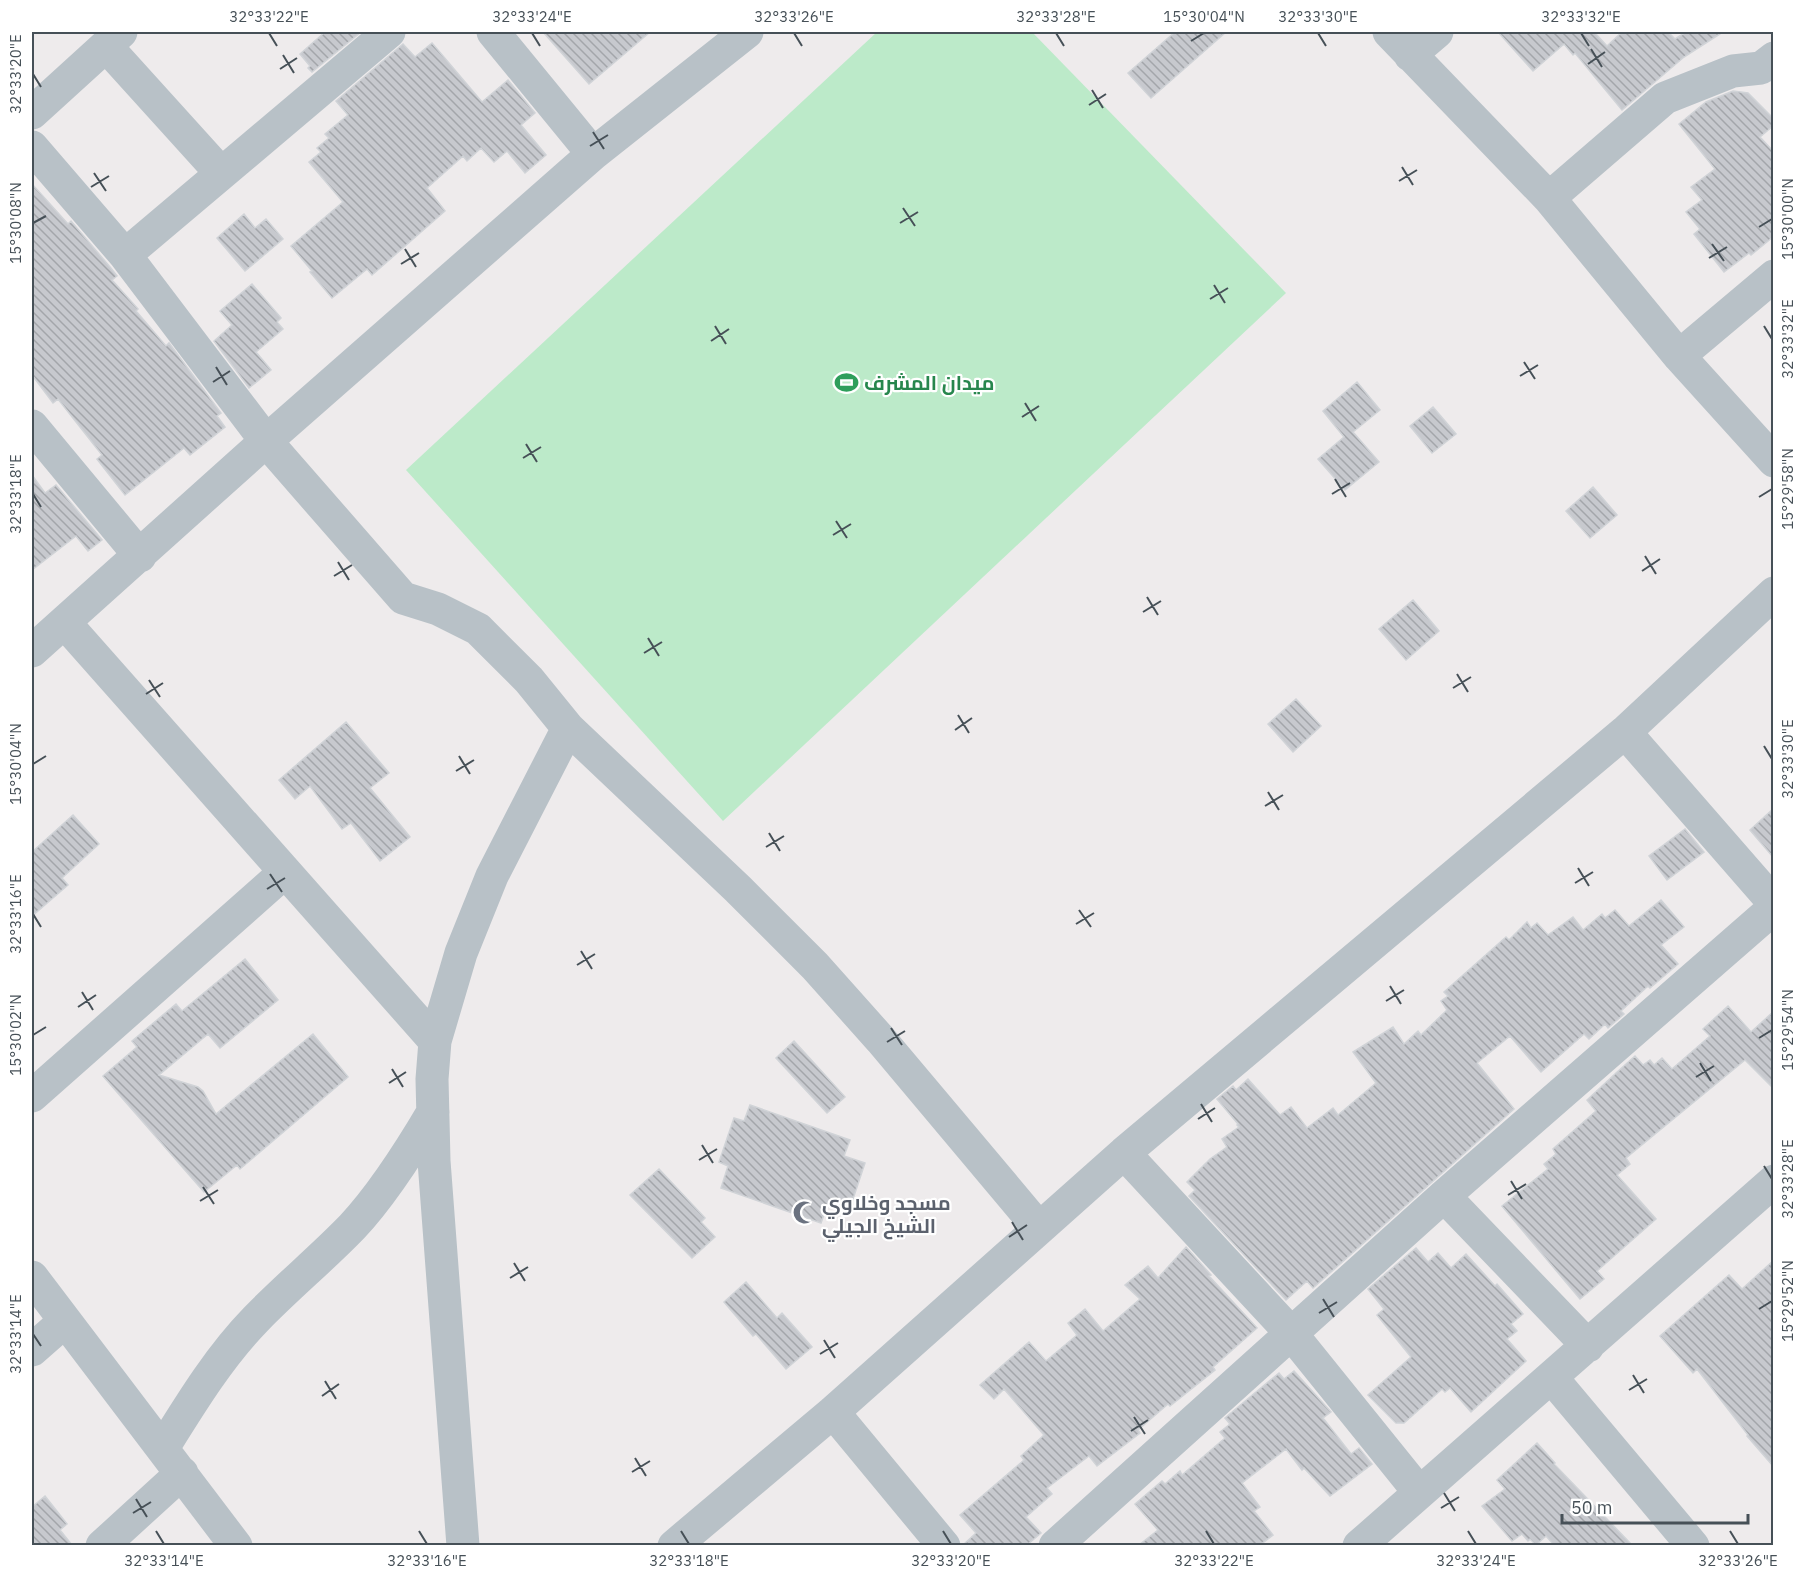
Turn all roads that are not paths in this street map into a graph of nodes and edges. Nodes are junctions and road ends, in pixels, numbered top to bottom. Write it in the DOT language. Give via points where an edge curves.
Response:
graph roads {
  1 [pos="389,32"];
  2 [pos="494,32"];
  3 [pos="1437,32"];
  4 [pos="738,34"];
  5 [pos="113,39"];
  6 [pos="1400,43"];
  7 [pos="1773,58"];
  8 [pos="32,113"];
  9 [pos="32,147"];
  10 [pos="593,154"];
  11 [pos="220,172"];
  12 [pos="1549,198"];
  13 [pos="125,255"];
  14 [pos="1773,276"];
  15 [pos="1679,356"];
  16 [pos="32,426"];
  17 [pos="266,441"];
  18 [pos="1773,461"];
  19 [pos="140,556"];
  20 [pos="1773,593"];
  21 [pos="65,623"];
  22 [pos="32,651"];
  23 [pos="568,728"];
  24 [pos="1625,732"];
  25 [pos="285,872"];
  26 [pos="1773,903"];
  27 [pos="1773,909"];
  28 [pos="435,1041"];
  29 [pos="32,1096"];
  30 [pos="433,1112"];
  31 [pos="1124,1153"];
  32 [pos="1773,1181"];
  33 [pos="1444,1196"];
  34 [pos="1039,1228"];
  35 [pos="32,1277"];
  36 [pos="65,1321"];
  37 [pos="1290,1332"];
  38 [pos="1588,1346"];
  39 [pos="32,1350"];
  40 [pos="1552,1378"];
  41 [pos="833,1412"];
  42 [pos="173,1460"];
  43 [pos="1419,1492"];
  44 [pos="1683,1542"];
  45 [pos="102,1545"];
  46 [pos="236,1545"];
  47 [pos="463,1545"];
  48 [pos="674,1545"];
  49 [pos="944,1545"];
  50 [pos="1055,1545"];
  51 [pos="1359,1545"];
  1 -- 11 [label="street"];
  2 -- 10 [label="street"];
  3 -- 6 [label="street"];
  4 -- 10 [label="street"];
  5 -- 8 [label="street"];
  5 -- 11 [label="street"];
  6 -- 12 [label="street"];
  7 -- 12 [label="street" via="1761,68 1732,71 1665,98"];
  9 -- 13 [label="street"];
  10 -- 17 [label="street"];
  11 -- 13 [label="street"];
  12 -- 15 [label="street"];
  13 -- 17 [label="street"];
  14 -- 15 [label="street"];
  15 -- 18 [label="street"];
  16 -- 19 [label="street"];
  17 -- 19 [label="street"];
  17 -- 23 [label="street" via="403,598 438,609 478,629"];
  19 -- 21 [label="street"];
  20 -- 24 [label="street"];
  21 -- 22 [label="street"];
  21 -- 25 [label="street"];
  23 -- 28 [label="street" via="492,876 461,954"];
  23 -- 34 [label="street" via="815,966"];
  24 -- 26 [label="street"];
  24 -- 31 [label="street"];
  25 -- 28 [label="street"];
  25 -- 29 [label="street"];
  27 -- 33 [label="street"];
  28 -- 30 [label="street"];
  30 -- 42 [label="street" via="409,1153 354,1225 256,1319 210,1373"];
  30 -- 47 [label="street"];
  31 -- 34 [label="street"];
  31 -- 37 [label="street"];
  32 -- 38 [label="street"];
  33 -- 37 [label="street"];
  33 -- 38 [label="street"];
  34 -- 41 [label="street"];
  35 -- 36 [label="street"];
  36 -- 39 [label="street"];
  36 -- 42 [label="street"];
  37 -- 43 [label="street"];
  37 -- 50 [label="street"];
  38 -- 40 [label="street"];
  40 -- 43 [label="street"];
  40 -- 44 [label="street"];
  41 -- 48 [label="street"];
  41 -- 49 [label="street"];
  42 -- 45 [label="street"];
  42 -- 46 [label="street"];
  43 -- 51 [label="street"];
}
